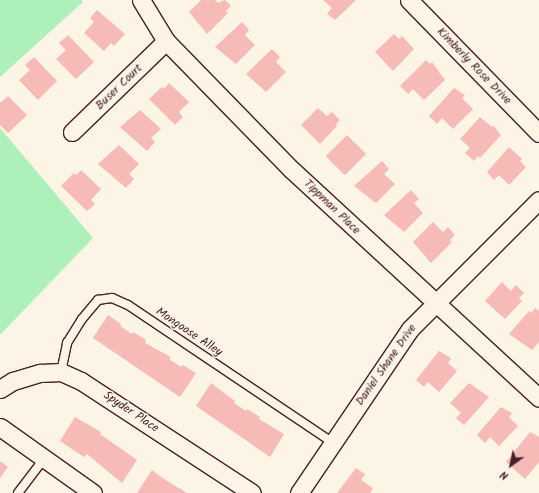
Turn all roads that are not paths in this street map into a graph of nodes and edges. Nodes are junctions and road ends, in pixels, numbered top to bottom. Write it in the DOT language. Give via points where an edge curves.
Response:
graph roads {
  1 [pos="142,0"];
  2 [pos="409,0"];
  3 [pos="166,41"];
  4 [pos="72,132"];
  5 [pos="539,133"];
  6 [pos="539,200"];
  7 [pos="435,303"];
  8 [pos="60,372"];
  9 [pos="0,389"];
  10 [pos="539,398"];
  11 [pos="0,427"];
  12 [pos="333,442"];
  13 [pos="43,460"];
  14 [pos="18,493"];
  15 [pos="93,493"];
  16 [pos="252,493"];
  17 [pos="299,493"];
  1 -- 3 [label="street, Tippman Place"];
  2 -- 5 [label="street, Kimberly Rose Drive"];
  3 -- 4 [label="street, Buser Court"];
  3 -- 7 [label="street, Tippman Place" via="292,170"];
  6 -- 7 [label="street, Daniel Shane Drive"];
  7 -- 10 [label="street, Tippman Place"];
  7 -- 12 [label="street, Daniel Shane Drive" via="410,329"];
  8 -- 9 [label="street" via="24,377"];
  8 -- 12 [label="lane, Mongoose Alley" via="67,343 82,319 98,300 112,298 128,305"];
  8 -- 16 [label="street, Spyder Place" via="100,392"];
  11 -- 13 [label="street"];
  12 -- 17 [label="street, Daniel Shane Drive"];
  13 -- 14 [label="lane"];
  13 -- 15 [label="street"];
}
